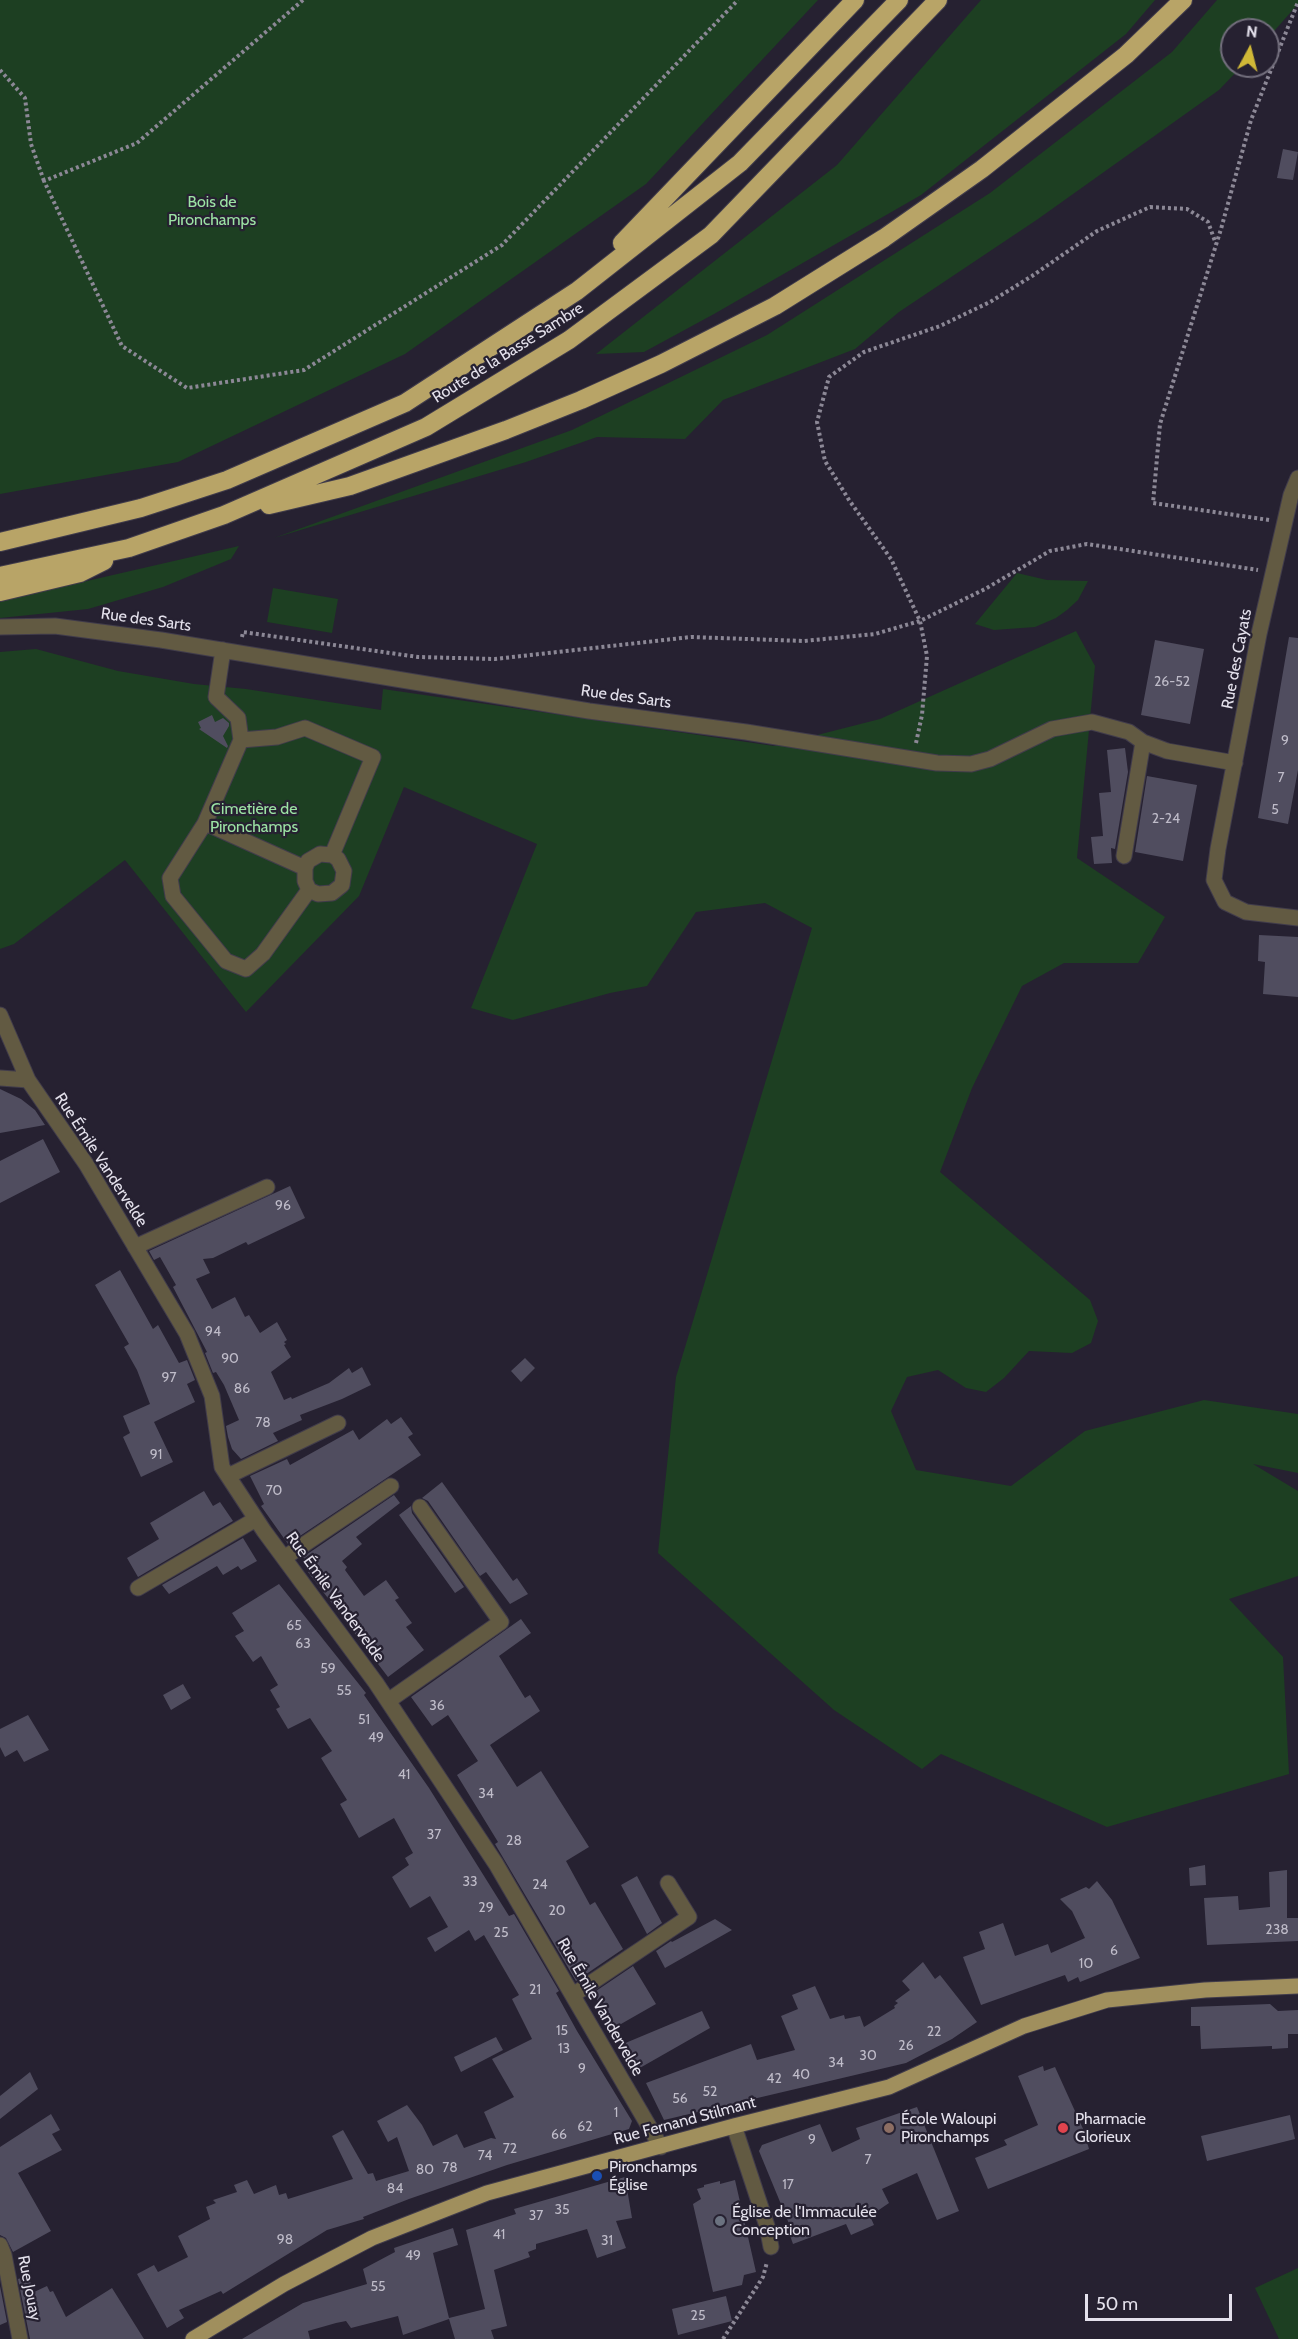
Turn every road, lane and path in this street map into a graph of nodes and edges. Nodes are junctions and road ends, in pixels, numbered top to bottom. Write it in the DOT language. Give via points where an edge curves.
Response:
graph roads {
  1 [pos="303,0"];
  2 [pos="738,0"];
  3 [pos="855,0"];
  4 [pos="899,0"];
  5 [pos="938,0"];
  6 [pos="1183,0"];
  7 [pos="1298,2"];
  8 [pos="0,70"];
  9 [pos="44,181"];
  10 [pos="1216,244"];
  11 [pos="577,291"];
  12 [pos="1298,478"];
  13 [pos="224,515"];
  14 [pos="1285,522"];
  15 [pos="49,531"];
  16 [pos="0,533"];
  17 [pos="0,542"];
  18 [pos="129,548"];
  19 [pos="1274,572"];
  20 [pos="0,576"];
  21 [pos="0,592"];
  22 [pos="920,621"];
  23 [pos="0,627"];
  24 [pos="223,650"];
  25 [pos="239,652"];
  26 [pos="241,740"];
  27 [pos="1143,742"];
  28 [pos="912,759"];
  29 [pos="1234,763"];
  30 [pos="205,823"];
  31 [pos="332,855"];
  32 [pos="1124,856"];
  33 [pos="305,868"];
  34 [pos="309,890"];
  35 [pos="1298,918"];
  36 [pos="0,1015"];
  37 [pos="0,1078"];
  38 [pos="28,1080"];
  39 [pos="267,1187"];
  40 [pos="135,1247"];
  41 [pos="338,1423"];
  42 [pos="228,1476"];
  43 [pos="391,1486"];
  44 [pos="420,1507"];
  45 [pos="256,1519"];
  46 [pos="284,1558"];
  47 [pos="138,1588"];
  48 [pos="388,1701"];
  49 [pos="668,1883"];
  50 [pos="1298,1986"];
  51 [pos="573,1995"];
  52 [pos="734,2126"];
  53 [pos="661,2147"];
  54 [pos="0,2245"];
  55 [pos="771,2247"];
  56 [pos="20,2339"];
  57 [pos="193,2339"];
  58 [pos="723,2339"];
  1 -- 9 [label="path" via="137,143"];
  2 -- 9 [label="path" via="502,245 304,370 187,388 122,346"];
  3 -- 11 [label="highway"];
  4 -- 11 [label="highway, Route de la Basse Sambre" via="740,163"];
  5 -- 13 [label="highway, Route de la Basse Sambre" via="711,235 569,340 426,427"];
  6 -- 13 [label="highway" via="1126,55 982,169 893,232 775,306 661,364 506,430 350,486"];
  7 -- 10 [label="path" via="1251,120"];
  8 -- 9 [label="path" via="25,98 31,144"];
  10 -- 14 [label="path" via="1160,424 1153,503"];
  10 -- 22 [label="path" via="1208,222 1187,209 1149,207 1097,231 990,302 940,326 864,352 829,377 817,422 825,461 891,559"];
  11 -- 15 [label="highway, Route de la Basse Sambre" via="405,402 227,480 141,508"];
  12 -- 14 [label="street, Rue des Cayats"];
  13 -- 18 [label="highway, Route de la Basse Sambre"];
  14 -- 19 [label="street, Rue des Cayats"];
  15 -- 16 [label="highway"];
  15 -- 17 [label="highway, Route de la Basse Sambre"];
  18 -- 20 [label="highway, Route de la Basse Sambre"];
  18 -- 21 [label="highway" via="80,573"];
  19 -- 22 [label="path" via="1087,544 1050,551"];
  19 -- 29 [label="street, Rue des Cayats"];
  22 -- 25 [label="path" via="876,634 804,641 691,637 495,659 418,657 243,632"];
  22 -- 28 [label="path" via="927,656 922,715"];
  23 -- 24 [label="street, Rue des Sarts" via="55,626"];
  24 -- 25 [label="street, Rue des Sarts"];
  24 -- 26 [label="street" via="216,697 238,718"];
  25 -- 28 [label="street, Rue des Sarts" via="590,711"];
  26 -- 30 [label="street"];
  26 -- 31 [label="street" via="277,737 305,729 373,757"];
  27 -- 28 [label="street, Rue des Sarts" via="1129,732 1092,722 1052,729 971,764"];
  27 -- 29 [label="street, Rue des Sarts" via="1167,751"];
  27 -- 32 [label="street"];
  29 -- 35 [label="street, Rue des Cayats" via="1214,880 1226,902 1246,912"];
  30 -- 33 [label="street"];
  30 -- 34 [label="street" via="170,878 174,896 226,961 246,969 263,954"];
  31 -- 33 [label="street" via="314,857"];
  31 -- 34 [label="street" via="342,864 342,885 332,893"];
  33 -- 34 [label="street"];
  36 -- 38 [label="street, Rue Émile Vandervelde"];
  37 -- 38 [label="street"];
  38 -- 40 [label="street, Rue Émile Vandervelde" via="86,1164"];
  39 -- 40 [label="street"];
  40 -- 42 [label="street, Rue Émile Vandervelde" via="186,1334 212,1396 222,1467"];
  41 -- 42 [label="street"];
  42 -- 45 [label="street, Rue Émile Vandervelde"];
  43 -- 46 [label="street"];
  44 -- 48 [label="street" via="501,1622"];
  45 -- 46 [label="street, Rue Émile Vandervelde"];
  45 -- 47 [label="street"];
  46 -- 48 [label="street, Rue Émile Vandervelde"];
  48 -- 51 [label="street, Rue Émile Vandervelde" via="496,1864"];
  49 -- 51 [label="street" via="689,1917"];
  50 -- 52 [label="main road, Rue Fernand Stilmant" via="1107,2000 1024,2026 890,2087"];
  51 -- 53 [label="street, Rue Émile Vandervelde"];
  52 -- 53 [label="main road, Rue Fernand Stilmant"];
  52 -- 55 [label="street"];
  53 -- 57 [label="main road, Rue Fernand Stilmant" via="487,2193 372,2238 284,2284"];
  54 -- 56 [label="street, Rue Jouay"];
  55 -- 58 [label="path" via="763,2277"];
}
